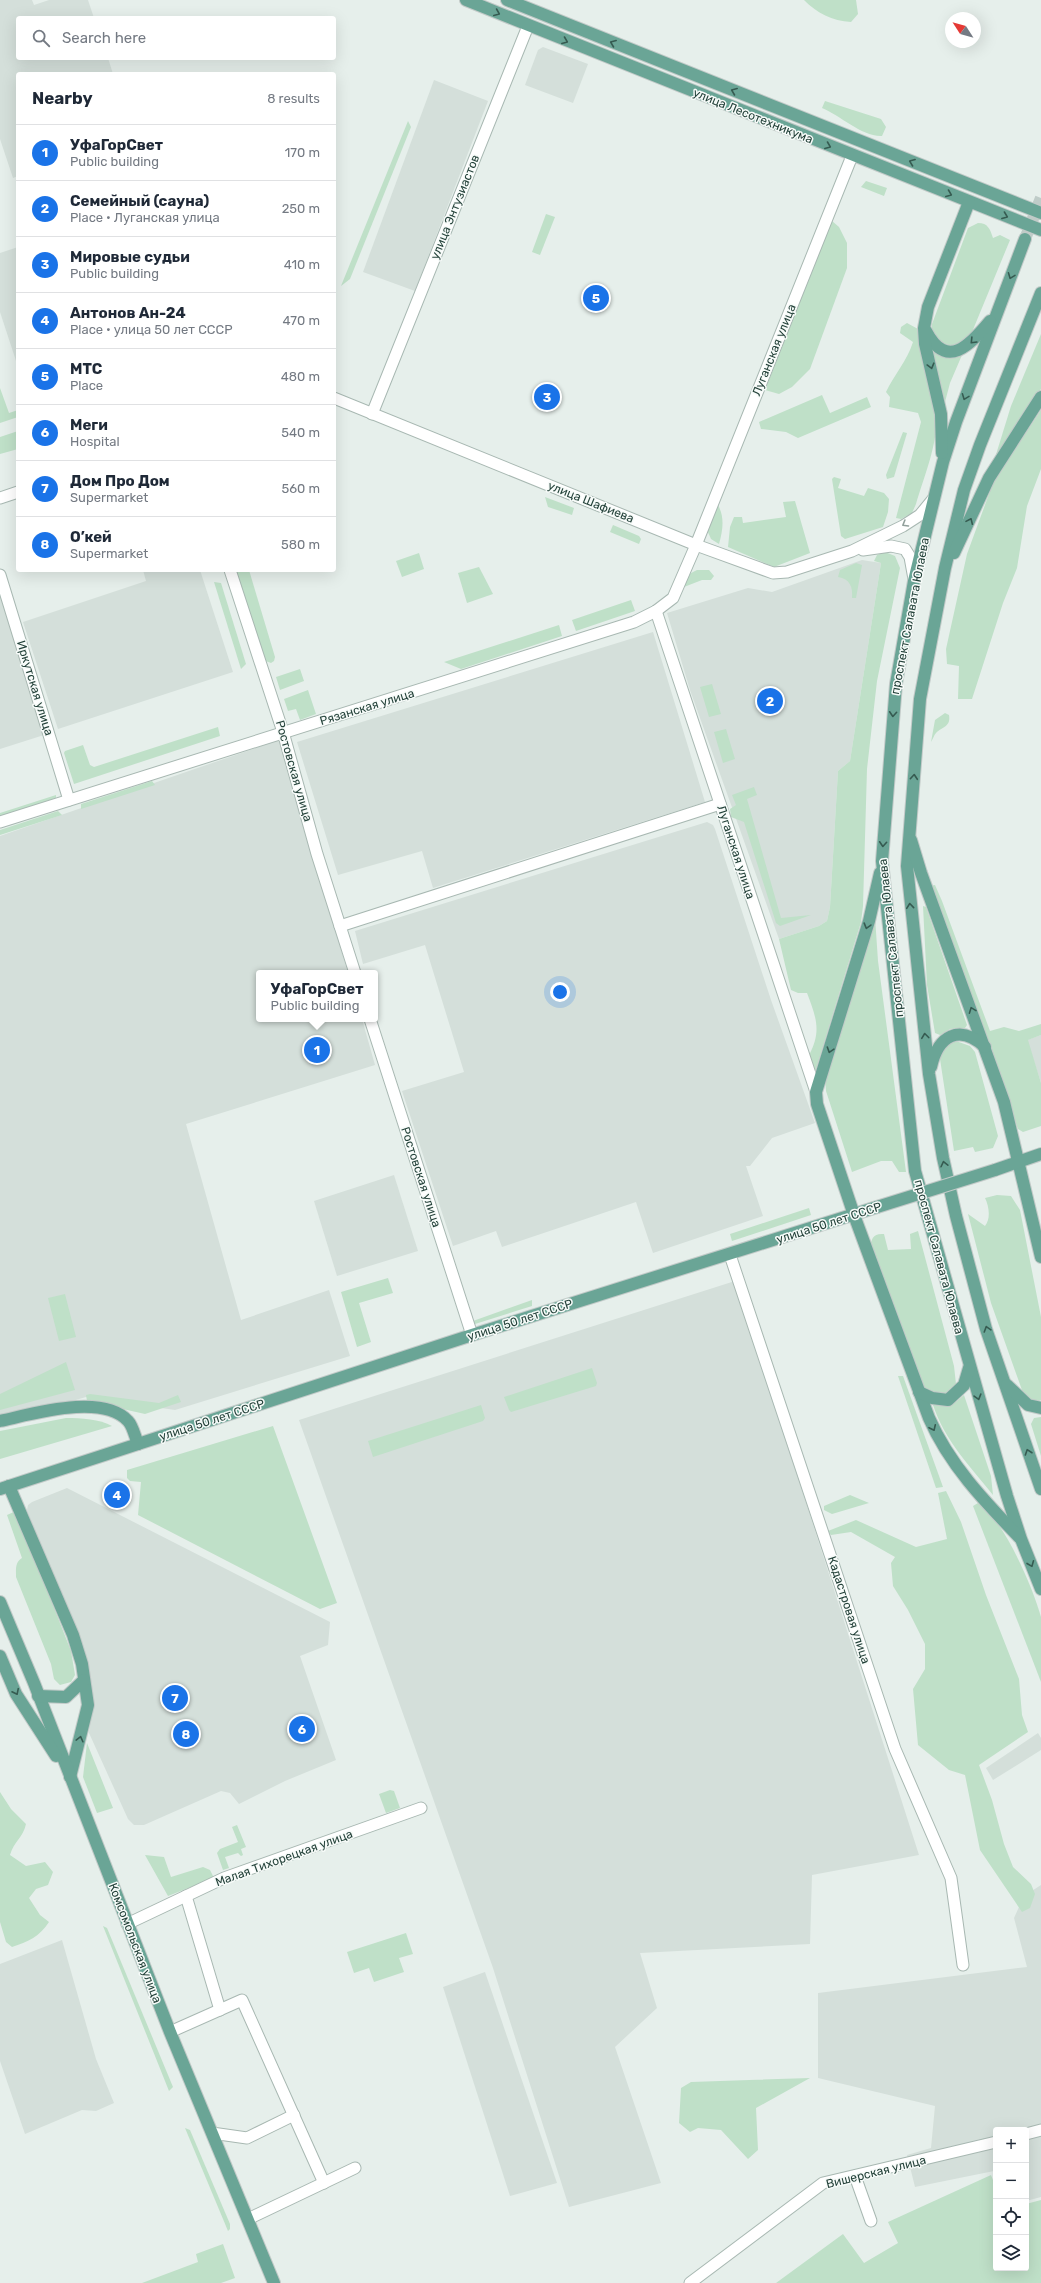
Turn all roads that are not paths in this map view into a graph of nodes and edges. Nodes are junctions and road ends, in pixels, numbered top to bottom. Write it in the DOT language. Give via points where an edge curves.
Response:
graph roads {
  1 [pos="466,0"];
  2 [pos="507,0"];
  3 [pos="537,6"];
  4 [pos="528,26"];
  5 [pos="852,156"];
  6 [pos="969,202"];
  7 [pos="1041,213"];
  8 [pos="1041,230"];
  9 [pos="1026,239"];
  10 [pos="1041,293"];
  11 [pos="998,311"];
  12 [pos="924,328"];
  13 [pos="1041,397"];
  14 [pos="336,399"];
  15 [pos="372,414"];
  16 [pos="942,462"];
  17 [pos="16,493"];
  18 [pos="0,498"];
  19 [pos="934,498"];
  20 [pos="696,545"];
  21 [pos="852,551"];
  22 [pos="945,568"];
  23 [pos="231,572"];
  24 [pos="0,575"];
  25 [pos="914,580"];
  26 [pos="656,611"];
  27 [pos="283,732"];
  28 [pos="69,800"];
  29 [pos="720,804"];
  30 [pos="0,822"];
  31 [pos="909,833"];
  32 [pos="882,861"];
  33 [pos="340,926"];
  34 [pos="354,970"];
  35 [pos="371,1022"];
  36 [pos="985,1047"];
  37 [pos="929,1074"];
  38 [pos="816,1092"];
  39 [pos="1041,1154"];
  40 [pos="1020,1162"];
  41 [pos="854,1215"];
  42 [pos="730,1255"];
  43 [pos="1041,1257"];
  44 [pos="472,1335"];
  45 [pos="969,1368"];
  46 [pos="1004,1382"];
  47 [pos="919,1392"];
  48 [pos="1041,1408"];
  49 [pos="0,1421"];
  50 [pos="138,1444"];
  51 [pos="5,1487"];
  52 [pos="1041,1489"];
  53 [pos="1021,1539"];
  54 [pos="1041,1589"];
  55 [pos="0,1602"];
  56 [pos="0,1656"];
  57 [pos="84,1680"];
  58 [pos="38,1696"];
  59 [pos="70,1777"];
  60 [pos="421,1808"];
  61 [pos="186,1896"];
  62 [pos="127,1924"];
  63 [pos="963,1965"];
  64 [pos="220,2010"];
  65 [pos="170,2032"];
  66 [pos="294,2115"];
  67 [pos="1041,2130"];
  68 [pos="212,2133"];
  69 [pos="1029,2133"];
  70 [pos="993,2143"];
  71 [pos="355,2168"];
  72 [pos="854,2176"];
  73 [pos="324,2183"];
  74 [pos="248,2218"];
  75 [pos="871,2221"];
  76 [pos="274,2283"];
  77 [pos="690,2283"];
  1 -- 4 [label="main road, улица Лесотехникума, one-way"];
  2 -- 3 [label="main road, улица Лесотехникума"];
  3 -- 4 [label="main road, улица Энтузиастов"];
  7 -- 3 [label="main road, улица Лесотехникума, one-way"];
  4 -- 5 [label="main road, улица Лесотехникума, one-way"];
  4 -- 15 [label="street, улица Энтузиастов"];
  5 -- 6 [label="main road, улица Лесотехникума, one-way"];
  5 -- 20 [label="street, Луганская улица"];
  6 -- 8 [label="main road, улица Лесотехникума, one-way"];
  6 -- 12 [label="main road" via="928,307"];
  9 -- 11 [label="main road, проспект Салавата Юлаева, one-way"];
  10 -- 22 [label="main road, проспект Салавата Юлаева" via="964,490"];
  11 -- 12 [label="main road, one-way" via="966,348 957,351 940,349 932,342"];
  11 -- 16 [label="main road, проспект Салавата Юлаева, one-way"];
  12 -- 16 [label="main road, one-way" via="925,344 941,414"];
  22 -- 13 [label="main road, one-way" via="965,532 989,478"];
  14 -- 15 [label="street, улица Шафиева"];
  15 -- 20 [label="street, улица Шафиева"];
  16 -- 19 [label="main road, проспект Салавата Юлаева"];
  17 -- 18 [label="street"];
  19 -- 21 [label="street, улица Шафиева, one-way" via="920,515 903,526"];
  19 -- 25 [label="main road, проспект Салавата Юлаева"];
  20 -- 21 [label="street, улица Шафиева" via="773,573 787,572"];
  20 -- 26 [label="street, Рязанская улица" via="673,598"];
  21 -- 25 [label="street, улица Шафиева" via="886,546 905,549 910,557"];
  31 -- 22 [label="main road, проспект Салавата Юлаева, one-way" via="920,699"];
  23 -- 27 [label="street, Ростовская улица"];
  24 -- 28 [label="street, Иркутская улица"];
  25 -- 32 [label="main road, проспект Салавата Юлаева, one-way" via="896,684"];
  26 -- 27 [label="street, Рязанская улица" via="634,622"];
  26 -- 29 [label="street, Луганская улица"];
  27 -- 28 [label="street, Рязанская улица"];
  27 -- 33 [label="street, Ростовская улица"];
  28 -- 30 [label="street, Рязанская улица"];
  29 -- 33 [label="street"];
  29 -- 38 [label="street, Луганская улица"];
  36 -- 31 [label="main road, one-way" via="921,873"];
  37 -- 31 [label="main road, проспект Салавата Юлаева, one-way" via="906,866"];
  32 -- 38 [label="main road, one-way" via="869,921"];
  32 -- 45 [label="main road, проспект Салавата Юлаева" via="915,1171"];
  33 -- 34 [label="street, Ростовская улица"];
  35 -- 44 [label="street, Ростовская улица"];
  36 -- 37 [label="main road" via="963,1034 947,1038 937,1050"];
  36 -- 40 [label="main road" via="1004,1102"];
  46 -- 37 [label="main road, проспект Салавата Юлаева, one-way" via="986,1329 956,1216"];
  38 -- 41 [label="main road" via="819,1110"];
  39 -- 40 [label="main road, улица 50 лет СССР"];
  40 -- 41 [label="main road, улица 50 лет СССР, bridge"];
  40 -- 43 [label="main road"];
  41 -- 42 [label="main road, улица 50 лет СССР"];
  41 -- 47 [label="main road"];
  42 -- 44 [label="main road, улица 50 лет СССР"];
  42 -- 63 [label="street, Кадастровая улица" via="895,1749 951,1878"];
  44 -- 50 [label="main road, улица 50 лет СССР"];
  45 -- 47 [label="main road" via="964,1385 948,1400 932,1398"];
  45 -- 53 [label="main road, проспект Салавата Юлаева, one-way"];
  46 -- 48 [label="main road" via="1028,1405"];
  52 -- 46 [label="main road, проспект Салавата Юлаева, one-way"];
  47 -- 53 [label="main road, one-way" via="939,1441 990,1507"];
  49 -- 50 [label="main road" via="70,1407 98,1408 119,1414 129,1422"];
  50 -- 51 [label="main road, улица 50 лет СССР"];
  51 -- 57 [label="main road" via="73,1635"];
  53 -- 54 [label="main road, проспект Салавата Юлаева, one-way"];
  55 -- 58 [label="main road, Комсомольская улица"];
  56 -- 59 [label="main road, one-way" via="16,1694"];
  57 -- 58 [label="main road" via="66,1697"];
  59 -- 57 [label="main road, one-way" via="88,1705"];
  58 -- 59 [label="main road, Комсомольская улица"];
  59 -- 62 [label="main road, Комсомольская улица"];
  60 -- 61 [label="street, Малая Тихорецкая улица" via="224,1878"];
  61 -- 62 [label="street, Малая Тихорецкая улица"];
  61 -- 64 [label="street"];
  62 -- 65 [label="main road, Комсомольская улица"];
  64 -- 65 [label="street"];
  64 -- 66 [label="street" via="242,2000"];
  65 -- 68 [label="main road, Комсомольская улица"];
  66 -- 68 [label="street" via="246,2138"];
  66 -- 73 [label="street"];
  67 -- 69 [label="street"];
  68 -- 74 [label="main road, Комсомольская улица"];
  70 -- 72 [label="street, Вишерская улица"];
  71 -- 73 [label="street"];
  72 -- 75 [label="street"];
  72 -- 77 [label="street, Вишерская улица" via="823,2183"];
  73 -- 74 [label="street"];
  74 -- 76 [label="main road, Комсомольская улица"];
}
